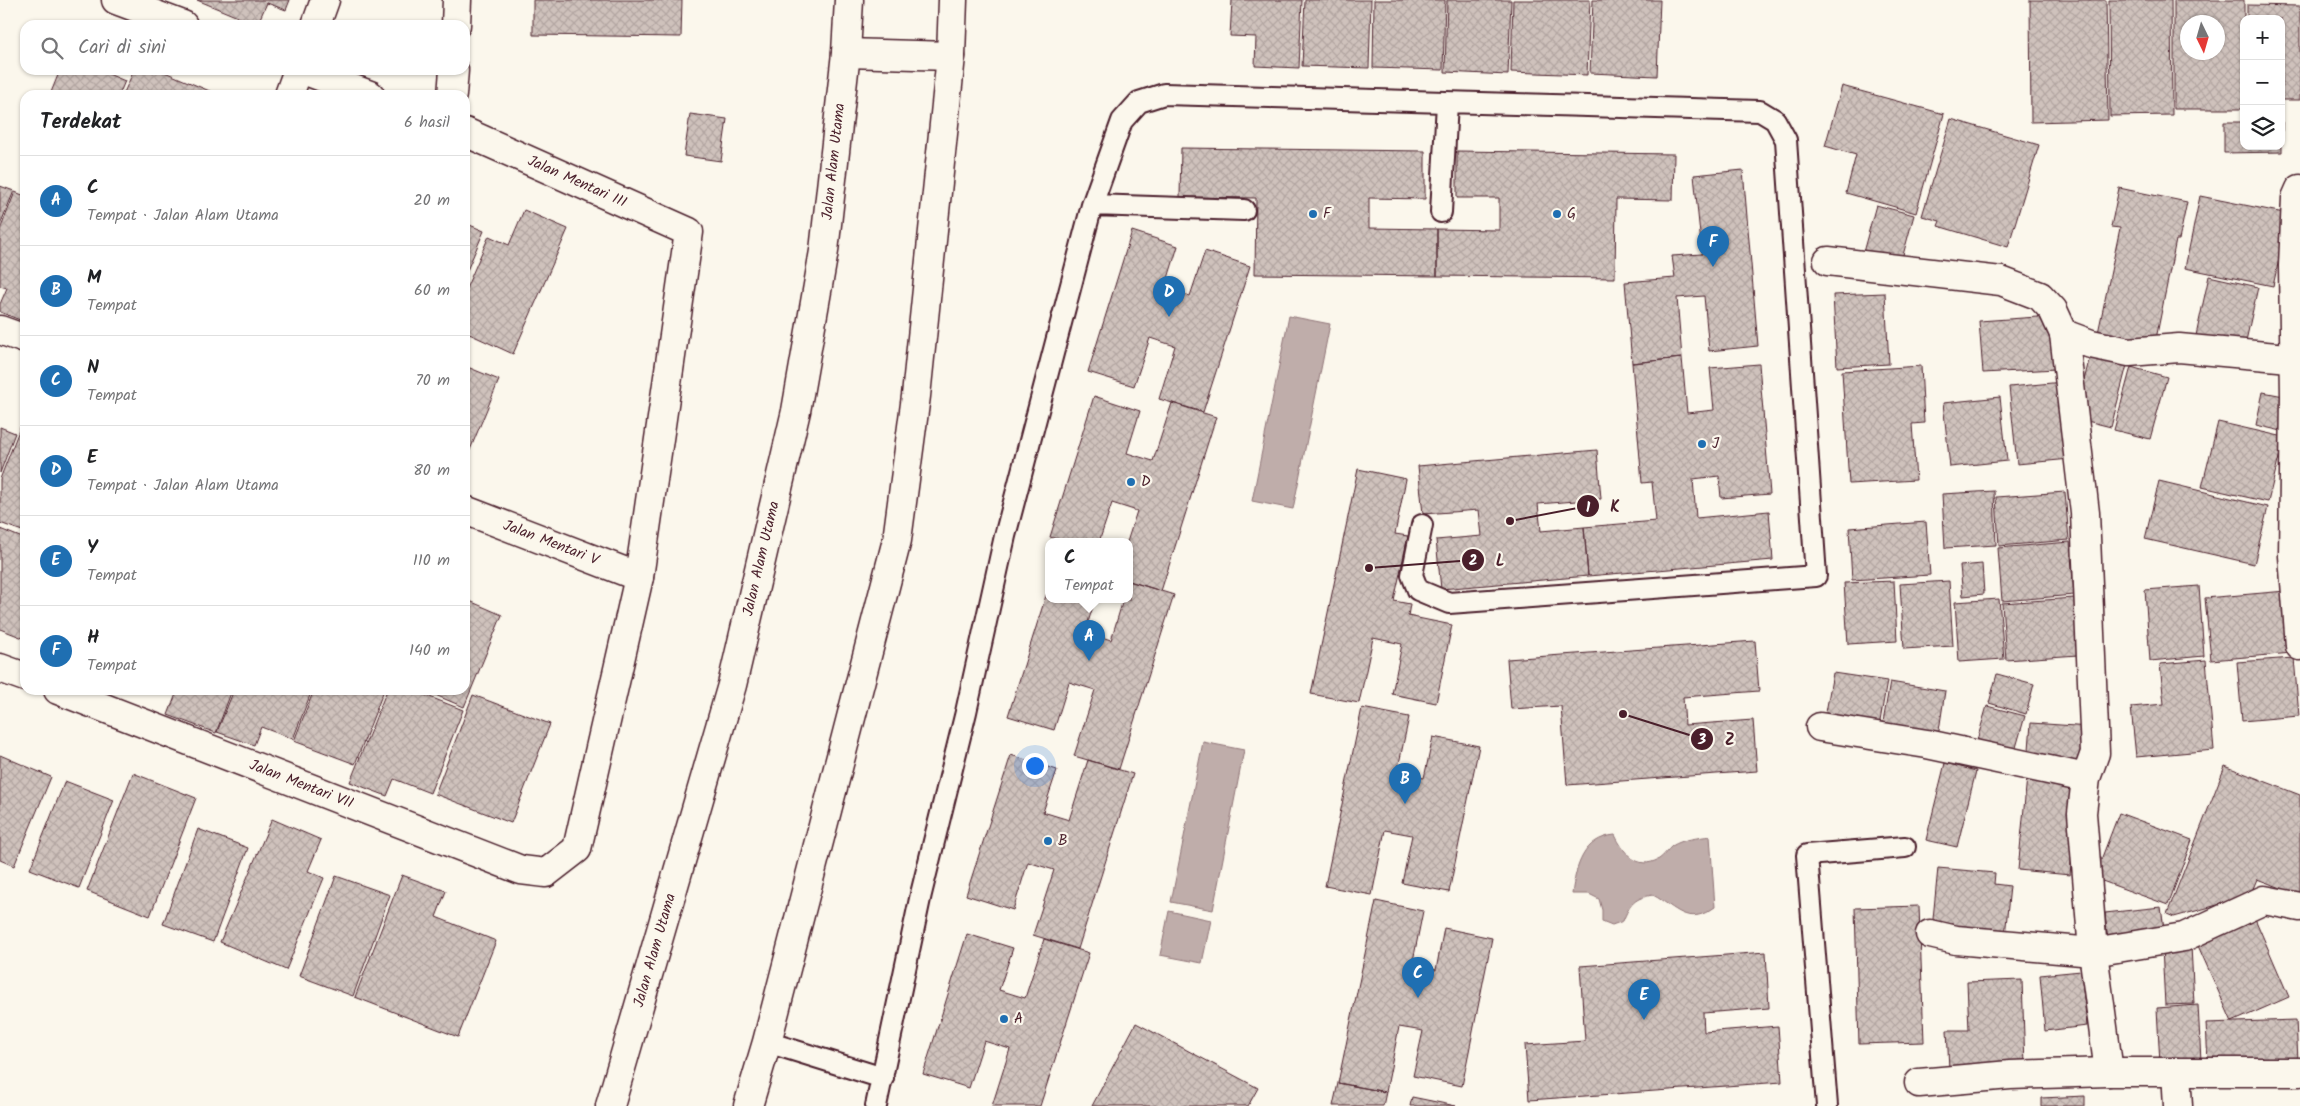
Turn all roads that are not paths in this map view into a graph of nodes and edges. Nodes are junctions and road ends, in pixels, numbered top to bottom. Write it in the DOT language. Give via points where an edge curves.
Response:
graph roads {
  1 [pos="116,0"];
  2 [pos="326,0"];
  3 [pos="457,0"];
  4 [pos="850,0"];
  5 [pos="953,0"];
  6 [pos="170,20"];
  7 [pos="318,20"];
  8 [pos="456,20"];
  9 [pos="846,53"];
  10 [pos="951,56"];
  11 [pos="296,75"];
  12 [pos="316,75"];
  13 [pos="454,75"];
  14 [pos="291,90"];
  15 [pos="357,90"];
  16 [pos="452,90"];
  17 [pos="1447,103"];
  18 [pos="470,134"];
  19 [pos="2300,189"];
  20 [pos="1092,205"];
  21 [pos="1244,210"];
  22 [pos="1441,212"];
  23 [pos="1828,261"];
  24 [pos="0,330"];
  25 [pos="2064,334"];
  26 [pos="20,337"];
  27 [pos="2297,359"];
  28 [pos="470,512"];
  29 [pos="1422,525"];
  30 [pos="639,577"];
  31 [pos="2299,630"];
  32 [pos="0,668"];
  33 [pos="20,675"];
  34 [pos="71,695"];
  35 [pos="1820,727"];
  36 [pos="2086,778"];
  37 [pos="1905,847"];
  38 [pos="2300,907"];
  39 [pos="1930,934"];
  40 [pos="2093,952"];
  41 [pos="767,1042"];
  42 [pos="2109,1072"];
  43 [pos="2176,1072"];
  44 [pos="2300,1072"];
  45 [pos="883,1078"];
  46 [pos="1919,1083"];
  47 [pos="610,1106"];
  48 [pos="749,1106"];
  49 [pos="876,1106"];
  50 [pos="1827,1106"];
  51 [pos="2178,1106"];
  1 -- 6 [label="street"];
  2 -- 7 [label="street"];
  3 -- 8 [label="street"];
  4 -- 9 [label="street, Jalan Alam Utama"];
  5 -- 10 [label="street"];
  9 -- 10 [label="street"];
  9 -- 47 [label="street, Jalan Alam Utama" via="824,251 796,411 732,685"];
  10 -- 41 [label="street" via="916,396 897,540"];
  11 -- 14 [label="street"];
  12 -- 15 [label="street"];
  13 -- 16 [label="street"];
  17 -- 20 [label="lane" via="1164,94 1139,102 1122,121"];
  17 -- 22 [label="lane"];
  17 -- 29 [label="lane" via="1760,111 1775,120 1786,140 1816,576 1449,603 1418,590 1412,575"];
  18 -- 30 [label="street, Jalan Mentari III" via="689,232"];
  19 -- 27 [label="street" via="2296,198 2293,266"];
  20 -- 21 [label="lane"];
  20 -- 45 [label="lane" via="1005,536 921,894"];
  23 -- 25 [label="street" via="2001,281 2040,296 2053,310"];
  24 -- 26 [label="street"];
  25 -- 27 [label="street" via="2129,352 2179,348"];
  25 -- 36 [label="street" via="2084,512 2095,754"];
  27 -- 31 [label="street" via="2293,556"];
  28 -- 30 [label="street, Jalan Mentari V"];
  30 -- 34 [label="street, Jalan Mentari VII" via="578,849 546,873 521,870"];
  32 -- 33 [label="street"];
  35 -- 36 [label="street" via="1927,744"];
  36 -- 40 [label="street" via="2082,812"];
  37 -- 50 [label="lane" via="1807,856"];
  38 -- 40 [label="street" via="2264,900 2184,937"];
  39 -- 40 [label="street" via="1956,940"];
  40 -- 42 [label="street"];
  41 -- 45 [label="lane"];
  41 -- 48 [label="street"];
  42 -- 43 [label="street"];
  42 -- 46 [label="street" via="2010,1075"];
  43 -- 44 [label="street"];
  43 -- 51 [label="street"];
  45 -- 49 [label="lane"];
}
